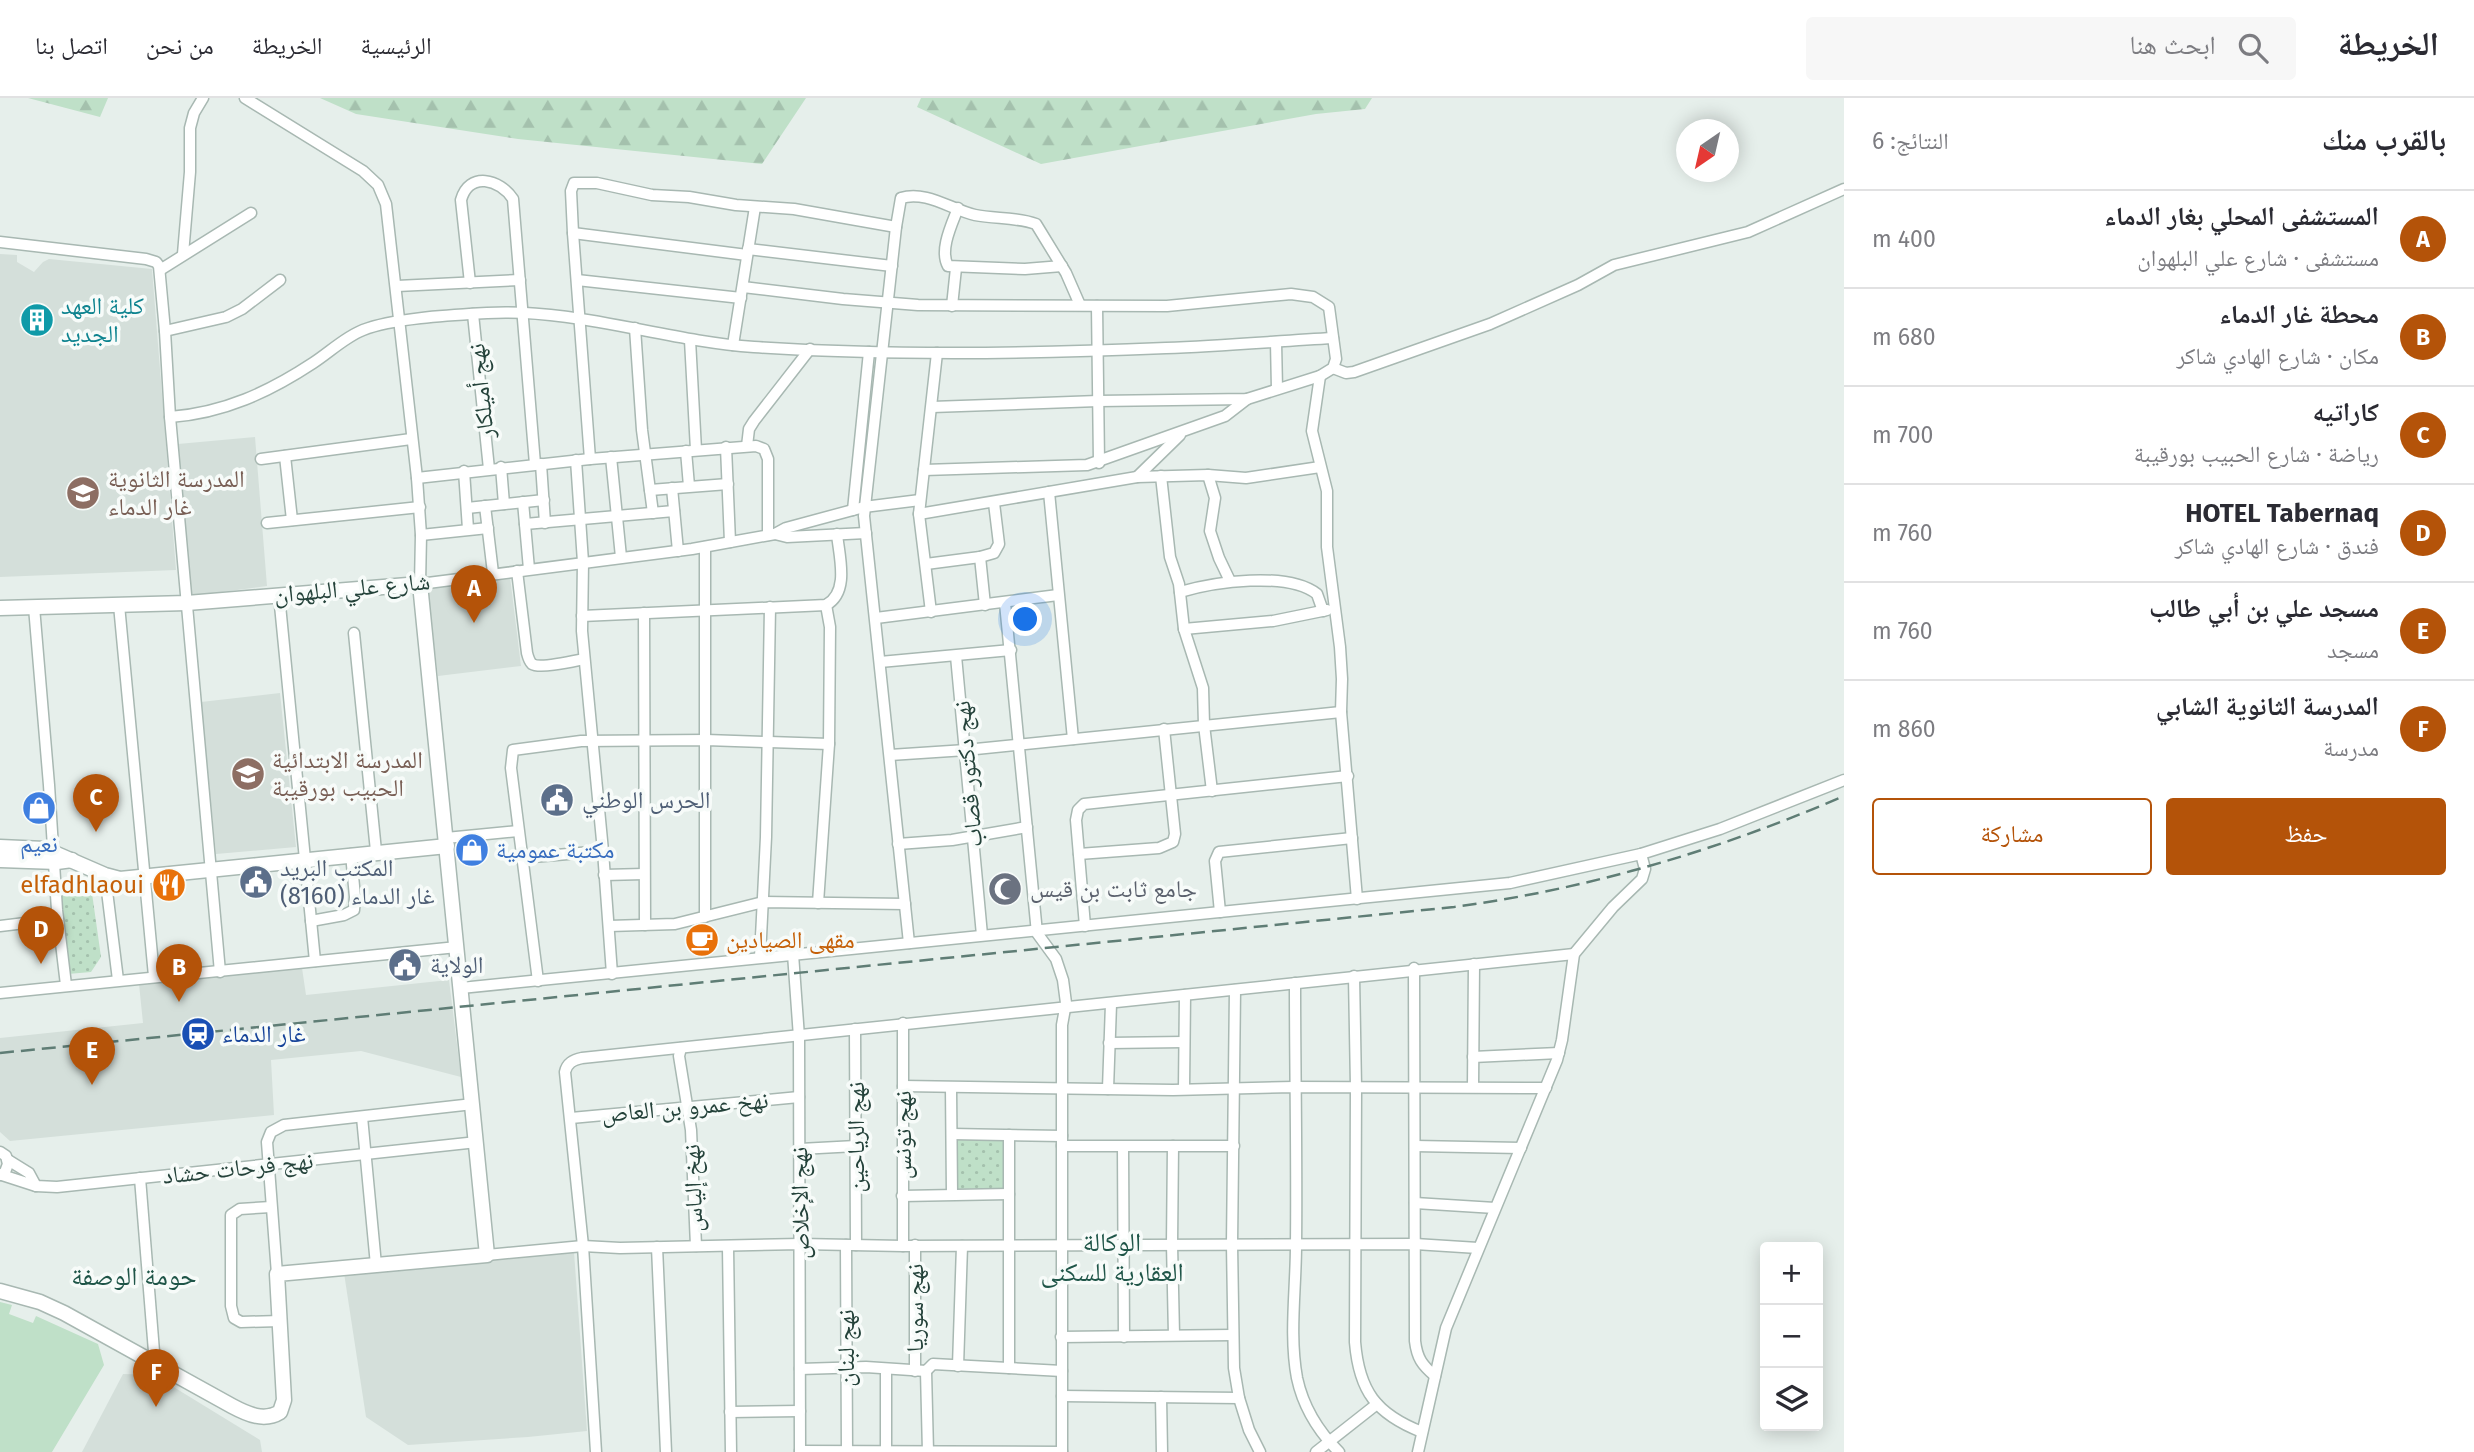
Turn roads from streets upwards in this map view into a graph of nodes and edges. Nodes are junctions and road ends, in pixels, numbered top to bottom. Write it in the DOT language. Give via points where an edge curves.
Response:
graph roads {
  1 [pos="204,98"];
  2 [pos="245,98"];
  3 [pos="1844,189"];
  4 [pos="755,206"];
  5 [pos="958,208"];
  6 [pos="251,213"];
  7 [pos="896,227"];
  8 [pos="573,233"];
  9 [pos="0,243"];
  10 [pos="748,252"];
  11 [pos="183,254"];
  12 [pos="892,266"];
  13 [pos="1062,266"];
  14 [pos="956,268"];
  15 [pos="160,270"];
  16 [pos="280,280"];
  17 [pos="520,280"];
  18 [pos="577,280"];
  19 [pos="470,283"];
  20 [pos="397,286"];
  21 [pos="742,292"];
  22 [pos="888,303"];
  23 [pos="1080,305"];
  24 [pos="952,306"];
  25 [pos="1097,306"];
  26 [pos="473,314"];
  27 [pos="524,314"];
  28 [pos="579,318"];
  29 [pos="400,321"];
  30 [pos="635,328"];
  31 [pos="166,331"];
  32 [pos="1333,338"];
  33 [pos="690,340"];
  34 [pos="1276,342"];
  35 [pos="733,345"];
  36 [pos="810,349"];
  37 [pos="1098,350"];
  38 [pos="869,352"];
  39 [pos="883,353"];
  40 [pos="937,353"];
  41 [pos="1333,368"];
  42 [pos="1320,376"];
  43 [pos="1277,389"];
  44 [pos="1247,400"];
  45 [pos="1098,401"];
  46 [pos="932,407"];
  47 [pos="170,417"];
  48 [pos="1184,430"];
  49 [pos="411,439"];
  50 [pos="747,446"];
  51 [pos="726,447"];
  52 [pos="691,450"];
  53 [pos="646,454"];
  54 [pos="285,456"];
  55 [pos="611,457"];
  56 [pos="261,459"];
  57 [pos="590,459"];
  58 [pos="576,460"];
  59 [pos="1099,463"];
  60 [pos="538,464"];
  61 [pos="1320,467"];
  62 [pos="495,468"];
  63 [pos="924,470"];
  64 [pos="464,471"];
  65 [pos="1208,475"];
  66 [pos="1161,476"];
  67 [pos="1137,477"];
  68 [pos="417,478"];
  69 [pos="728,484"];
  70 [pos="689,486"];
  71 [pos="672,488"];
  72 [pos="650,490"];
  73 [pos="1049,492"];
  74 [pos="544,500"];
  75 [pos="920,500"];
  76 [pos="523,502"];
  77 [pos="504,503"];
  78 [pos="994,503"];
  79 [pos="485,506"];
  80 [pos="420,507"];
  81 [pos="467,508"];
  82 [pos="858,509"];
  83 [pos="674,511"];
  84 [pos="653,513"];
  85 [pos="919,514"];
  86 [pos="617,516"];
  87 [pos="581,519"];
  88 [pos="292,520"];
  89 [pos="267,523"];
  90 [pos="545,523"];
  91 [pos="524,524"];
  92 [pos="488,528"];
  93 [pos="468,529"];
  94 [pos="866,533"];
  95 [pos="837,534"];
  96 [pos="771,535"];
  97 [pos="421,536"];
  98 [pos="730,542"];
  99 [pos="705,547"];
  100 [pos="678,551"];
  101 [pos="621,557"];
  102 [pos="980,557"];
  103 [pos="583,562"];
  104 [pos="926,564"];
  105 [pos="530,569"];
  106 [pos="517,571"];
  107 [pos="492,573"];
  108 [pos="1230,581"];
  109 [pos="421,583"];
  110 [pos="1180,592"];
  111 [pos="279,595"];
  112 [pos="1058,595"];
  113 [pos="187,603"];
  114 [pos="1005,603"];
  115 [pos="119,605"];
  116 [pos="826,605"];
  117 [pos="985,605"];
  118 [pos="34,607"];
  119 [pos="769,607"];
  120 [pos="0,608"];
  121 [pos="1335,608"];
  122 [pos="707,610"];
  123 [pos="1323,611"];
  124 [pos="930,612"];
  125 [pos="644,613"];
  126 [pos="582,616"];
  127 [pos="876,618"];
  128 [pos="1184,629"];
  129 [pos="354,633"];
  130 [pos="1011,650"];
  131 [pos="956,656"];
  132 [pos="584,659"];
  133 [pos="880,662"];
  134 [pos="1341,712"];
  135 [pos="1204,725"];
  136 [pos="1164,729"];
  137 [pos="1073,739"];
  138 [pos="706,740"];
  139 [pos="646,741"];
  140 [pos="593,742"];
  141 [pos="767,743"];
  142 [pos="829,744"];
  143 [pos="1019,744"];
  144 [pos="966,750"];
  145 [pos="890,755"];
  146 [pos="1348,776"];
  147 [pos="1844,780"];
  148 [pos="1212,791"];
  149 [pos="1171,796"];
  150 [pos="1027,827"];
  151 [pos="518,831"];
  152 [pos="973,835"];
  153 [pos="1352,838"];
  154 [pos="447,842"];
  155 [pos="898,844"];
  156 [pos="0,847"];
  157 [pos="376,851"];
  158 [pos="603,851"];
  159 [pos="351,854"];
  160 [pos="1079,854"];
  161 [pos="1641,854"];
  162 [pos="52,856"];
  163 [pos="522,858"];
  164 [pos="0,860"];
  165 [pos="305,860"];
  166 [pos="212,869"];
  167 [pos="644,874"];
  168 [pos="105,875"];
  169 [pos="604,875"];
  170 [pos="144,876"];
  171 [pos="1357,899"];
  172 [pos="764,902"];
  173 [pos="818,903"];
  174 [pos="905,904"];
  175 [pos="1220,912"];
  176 [pos="705,917"];
  177 [pos="58,919"];
  178 [pos="311,921"];
  179 [pos="645,925"];
  180 [pos="0,926"];
  181 [pos="609,926"];
  182 [pos="1085,926"];
  183 [pos="1036,930"];
  184 [pos="982,935"];
  185 [pos="909,943"];
  186 [pos="457,947"];
  187 [pos="793,954"];
  188 [pos="1574,954"];
  189 [pos="760,957"];
  190 [pos="315,961"];
  191 [pos="1474,964"];
  192 [pos="1414,968"];
  193 [pos="220,972"];
  194 [pos="612,974"];
  195 [pos="154,976"];
  196 [pos="1354,976"];
  197 [pos="118,980"];
  198 [pos="538,981"];
  199 [pos="1295,984"];
  200 [pos="66,985"];
  201 [pos="461,988"];
  202 [pos="1235,990"];
  203 [pos="0,993"];
  204 [pos="1185,995"];
  205 [pos="1111,1004"];
  206 [pos="1064,1009"];
  207 [pos="903,1023"];
  208 [pos="855,1029"];
  209 [pos="799,1037"];
  210 [pos="1184,1042"];
  211 [pos="1109,1043"];
  212 [pos="681,1048"];
  213 [pos="1559,1053"];
  214 [pos="1473,1057"];
  215 [pos="903,1086"];
  216 [pos="1294,1087"];
  217 [pos="1356,1087"];
  218 [pos="1415,1087"];
  219 [pos="1473,1087"];
  220 [pos="951,1088"];
  221 [pos="1062,1088"];
  222 [pos="1233,1088"];
  223 [pos="1546,1088"];
  224 [pos="1108,1089"];
  225 [pos="1184,1090"];
  226 [pos="799,1097"];
  227 [pos="473,1104"];
  228 [pos="688,1107"];
  229 [pos="362,1117"];
  230 [pos="571,1118"];
  231 [pos="952,1134"];
  232 [pos="1009,1135"];
  233 [pos="1062,1141"];
  234 [pos="477,1142"];
  235 [pos="856,1146"];
  236 [pos="1173,1146"];
  237 [pos="1234,1146"];
  238 [pos="1415,1146"];
  239 [pos="1123,1147"];
  240 [pos="1521,1148"];
  241 [pos="800,1149"];
  242 [pos="366,1155"];
  243 [pos="4,1156"];
  244 [pos="269,1164"];
  245 [pos="1,1175"];
  246 [pos="139,1178"];
  247 [pos="36,1186"];
  248 [pos="952,1194"];
  249 [pos="1009,1194"];
  250 [pos="902,1196"];
  251 [pos="1415,1203"];
  252 [pos="271,1207"];
  253 [pos="1495,1208"];
  254 [pos="801,1244"];
  255 [pos="1124,1244"];
  256 [pos="1172,1244"];
  257 [pos="1232,1244"];
  258 [pos="1296,1244"];
  259 [pos="1355,1244"];
  260 [pos="1415,1244"];
  261 [pos="851,1245"];
  262 [pos="915,1245"];
  263 [pos="961,1245"];
  264 [pos="1009,1245"];
  265 [pos="1062,1245"];
  266 [pos="583,1246"];
  267 [pos="696,1246"];
  268 [pos="903,1246"];
  269 [pos="657,1247"];
  270 [pos="728,1247"];
  271 [pos="1478,1248"];
  272 [pos="488,1255"];
  273 [pos="376,1265"];
  274 [pos="276,1274"];
  275 [pos="0,1291"];
  276 [pos="280,1321"];
  277 [pos="1174,1335"];
  278 [pos="1232,1335"];
  279 [pos="1061,1337"];
  280 [pos="1124,1337"];
  281 [pos="155,1364"];
  282 [pos="958,1366"];
  283 [pos="846,1368"];
  284 [pos="1009,1368"];
  285 [pos="800,1369"];
  286 [pos="886,1369"];
  287 [pos="921,1371"];
  288 [pos="1062,1371"];
  289 [pos="1435,1376"];
  290 [pos="1062,1396"];
  291 [pos="1161,1397"];
  292 [pos="1239,1398"];
  293 [pos="1377,1404"];
  294 [pos="800,1411"];
  295 [pos="730,1412"];
  296 [pos="1422,1432"];
  297 [pos="1329,1442"];
  298 [pos="800,1451"];
  299 [pos="847,1451"];
  300 [pos="596,1452"];
  301 [pos="666,1452"];
  302 [pos="731,1452"];
  303 [pos="886,1452"];
  304 [pos="928,1452"];
  305 [pos="1062,1452"];
  306 [pos="1162,1452"];
  307 [pos="1260,1452"];
  308 [pos="1316,1452"];
  309 [pos="1339,1452"];
  310 [pos="1418,1452"];
  1 -- 11 [label="street" via="190,128"];
  2 -- 20 [label="street" via="373,178 386,204"];
  3 -- 41 [label="street" via="1748,232 1614,265 1490,324 1354,372"];
  4 -- 7 [label="street"];
  4 -- 8 [label="street" via="576,182 571,191"];
  4 -- 10 [label="street"];
  5 -- 7 [label="street" via="903,197"];
  5 -- 13 [label="street" via="974,215 1036,224"];
  5 -- 14 [label="street" via="945,257 948,266"];
  6 -- 11 [label="street"];
  7 -- 12 [label="street"];
  8 -- 10 [label="street"];
  8 -- 18 [label="street"];
  9 -- 15 [label="street" via="146,259 156,262"];
  10 -- 12 [label="street"];
  10 -- 21 [label="street"];
  11 -- 15 [label="street"];
  12 -- 22 [label="street"];
  13 -- 14 [label="street"];
  13 -- 23 [label="street"];
  14 -- 24 [label="street"];
  15 -- 31 [label="street"];
  16 -- 31 [label="street" via="226,317"];
  17 -- 19 [label="street"];
  17 -- 19 [label="street" via="513,199 504,189 478,181 470,183 461,200"];
  17 -- 27 [label="street"];
  18 -- 21 [label="street"];
  18 -- 28 [label="street"];
  19 -- 20 [label="street"];
  20 -- 29 [label="street"];
  21 -- 22 [label="street"];
  21 -- 35 [label="street"];
  22 -- 24 [label="street"];
  22 -- 39 [label="street"];
  23 -- 24 [label="street"];
  23 -- 25 [label="street"];
  25 -- 32 [label="street" via="1201,304 1303,295 1329,307"];
  25 -- 37 [label="street"];
  26 -- 27 [label="street"];
  26 -- 29 [label="street"];
  26 -- 62 [label="street, نهج أميلكار"];
  27 -- 28 [label="street"];
  27 -- 60 [label="street"];
  28 -- 30 [label="street"];
  28 -- 57 [label="street"];
  29 -- 47 [label="street" via="355,333 299,372 239,403"];
  29 -- 49 [label="street"];
  30 -- 33 [label="street"];
  30 -- 53 [label="street"];
  31 -- 47 [label="street"];
  32 -- 34 [label="street"];
  32 -- 41 [label="street"];
  33 -- 35 [label="street"];
  33 -- 52 [label="street"];
  34 -- 37 [label="street"];
  34 -- 43 [label="street"];
  35 -- 36 [label="street"];
  36 -- 38 [label="street"];
  36 -- 50 [label="street" via="754,421"];
  37 -- 40 [label="street"];
  37 -- 45 [label="street"];
  38 -- 39 [label="street"];
  38 -- 82 [label="street"];
  39 -- 40 [label="street"];
  39 -- 82 [label="street"];
  40 -- 46 [label="street"];
  41 -- 42 [label="street"];
  42 -- 43 [label="street"];
  42 -- 61 [label="street" via="1312,431"];
  43 -- 44 [label="street"];
  44 -- 45 [label="street"];
  44 -- 48 [label="street" via="1225,416"];
  45 -- 46 [label="street"];
  45 -- 59 [label="street"];
  46 -- 63 [label="street"];
  47 -- 113 [label="street"];
  48 -- 59 [label="street"];
  48 -- 67 [label="street"];
  49 -- 54 [label="street"];
  49 -- 68 [label="street"];
  50 -- 51 [label="street"];
  50 -- 96 [label="street" via="764,449 768,459"];
  51 -- 52 [label="street"];
  51 -- 69 [label="street"];
  52 -- 53 [label="street"];
  52 -- 70 [label="street"];
  53 -- 55 [label="street"];
  53 -- 72 [label="street"];
  54 -- 56 [label="street"];
  54 -- 88 [label="street"];
  55 -- 57 [label="street"];
  55 -- 86 [label="street"];
  57 -- 58 [label="street"];
  58 -- 60 [label="street"];
  58 -- 87 [label="street"];
  59 -- 63 [label="street"];
  60 -- 62 [label="street"];
  60 -- 74 [label="street"];
  61 -- 65 [label="street" via="1246,478"];
  61 -- 121 [label="street" via="1327,491 1327,547"];
  62 -- 64 [label="street"];
  62 -- 77 [label="street, نهج أميلكار"];
  63 -- 75 [label="street"];
  64 -- 68 [label="street"];
  64 -- 81 [label="street"];
  65 -- 66 [label="street"];
  65 -- 108 [label="street" via="1215,498 1210,531"];
  66 -- 67 [label="street"];
  66 -- 110 [label="street" via="1170,557"];
  67 -- 73 [label="street"];
  68 -- 80 [label="street"];
  69 -- 70 [label="street"];
  69 -- 98 [label="street"];
  70 -- 71 [label="street"];
  71 -- 72 [label="street"];
  71 -- 83 [label="street"];
  72 -- 84 [label="street"];
  73 -- 78 [label="street"];
  73 -- 112 [label="street"];
  74 -- 76 [label="street"];
  74 -- 90 [label="street"];
  75 -- 82 [label="street, شارع علي البلهوان"];
  75 -- 85 [label="street"];
  76 -- 77 [label="street"];
  76 -- 91 [label="street"];
  77 -- 79 [label="street"];
  78 -- 85 [label="street"];
  78 -- 102 [label="street" via="999,544 994,553"];
  79 -- 81 [label="street"];
  79 -- 92 [label="street"];
  80 -- 88 [label="street"];
  80 -- 97 [label="street"];
  81 -- 93 [label="street"];
  82 -- 94 [label="street"];
  82 -- 96 [label="street, شارع علي البلهوان"];
  83 -- 84 [label="street"];
  83 -- 100 [label="street"];
  84 -- 86 [label="street"];
  85 -- 104 [label="street"];
  86 -- 87 [label="street"];
  86 -- 101 [label="street"];
  87 -- 90 [label="street"];
  87 -- 103 [label="street"];
  88 -- 89 [label="street"];
  90 -- 91 [label="street"];
  91 -- 105 [label="street"];
  92 -- 93 [label="street"];
  92 -- 107 [label="street"];
  93 -- 97 [label="street"];
  94 -- 95 [label="street"];
  94 -- 127 [label="street"];
  95 -- 96 [label="street"];
  95 -- 116 [label="street" via="840,588"];
  96 -- 98 [label="street, شارع علي البلهوان"];
  97 -- 109 [label="street"];
  98 -- 99 [label="street, شارع علي البلهوان"];
  99 -- 100 [label="street, شارع علي البلهوان"];
  99 -- 122 [label="street"];
  100 -- 101 [label="street, شارع علي البلهوان"];
  101 -- 103 [label="street, شارع علي البلهوان"];
  102 -- 104 [label="street"];
  102 -- 117 [label="street"];
  103 -- 105 [label="street, شارع علي البلهوان"];
  103 -- 126 [label="street"];
  104 -- 124 [label="street"];
  105 -- 106 [label="street, شارع علي البلهوان"];
  106 -- 107 [label="street, شارع علي البلهوان"];
  106 -- 132 [label="street" via="531,662 544,665"];
  107 -- 109 [label="street, شارع علي البلهوان"];
  108 -- 110 [label="street"];
  108 -- 123 [label="street" via="1296,584 1317,594"];
  109 -- 111 [label="street, شارع علي البلهوان"];
  109 -- 154 [label="street"];
  110 -- 128 [label="street"];
  111 -- 113 [label="street, شارع علي البلهوان"];
  111 -- 165 [label="street"];
  112 -- 114 [label="street"];
  112 -- 137 [label="street"];
  113 -- 115 [label="street, شارع علي البلهوان"];
  113 -- 166 [label="street"];
  114 -- 117 [label="street"];
  114 -- 130 [label="street"];
  115 -- 118 [label="street, شارع علي البلهوان"];
  115 -- 170 [label="street"];
  116 -- 119 [label="street"];
  116 -- 142 [label="street" via="830,627"];
  117 -- 124 [label="street"];
  118 -- 120 [label="street, شارع علي البلهوان"];
  118 -- 162 [label="street"];
  119 -- 122 [label="street"];
  119 -- 141 [label="street"];
  121 -- 123 [label="street"];
  121 -- 134 [label="street"];
  122 -- 125 [label="street"];
  122 -- 138 [label="street"];
  123 -- 128 [label="street"];
  124 -- 127 [label="street"];
  125 -- 126 [label="street"];
  125 -- 139 [label="street"];
  126 -- 132 [label="street"];
  127 -- 133 [label="street"];
  128 -- 135 [label="street" via="1200,673"];
  129 -- 157 [label="street"];
  130 -- 131 [label="street"];
  130 -- 143 [label="street"];
  131 -- 133 [label="street"];
  131 -- 144 [label="street, نهج دكتور قصاب"];
  132 -- 140 [label="street"];
  133 -- 145 [label="street"];
  134 -- 135 [label="street"];
  134 -- 146 [label="street"];
  135 -- 136 [label="street"];
  135 -- 148 [label="street"];
  136 -- 137 [label="street"];
  136 -- 149 [label="street"];
  137 -- 143 [label="street"];
  138 -- 139 [label="street"];
  138 -- 141 [label="street"];
  138 -- 176 [label="street"];
  139 -- 140 [label="street"];
  139 -- 167 [label="street"];
  140 -- 151 [label="street" via="513,750"];
  140 -- 158 [label="street"];
  141 -- 142 [label="street"];
  141 -- 172 [label="street"];
  142 -- 173 [label="street"];
  143 -- 144 [label="street"];
  143 -- 150 [label="street"];
  144 -- 145 [label="street"];
  144 -- 152 [label="street, نهج دكتور قصاب"];
  145 -- 155 [label="street"];
  146 -- 148 [label="street"];
  146 -- 153 [label="street"];
  147 -- 161 [label="street" via="1720,830"];
  148 -- 149 [label="street"];
  149 -- 160 [label="street" via="1084,804 1077,814"];
  149 -- 160 [label="street" via="1175,834 1169,845"];
  150 -- 152 [label="street"];
  150 -- 183 [label="street"];
  151 -- 154 [label="street"];
  151 -- 163 [label="street"];
  152 -- 155 [label="street"];
  152 -- 184 [label="street, نهج دكتور قصاب"];
  153 -- 171 [label="street"];
  153 -- 175 [label="street" via="1219,852 1215,861"];
  154 -- 157 [label="street"];
  154 -- 186 [label="street"];
  155 -- 174 [label="street"];
  156 -- 162 [label="street" via="36,847"];
  157 -- 159 [label="street"];
  158 -- 163 [label="street"];
  158 -- 169 [label="street"];
  159 -- 165 [label="street"];
  159 -- 178 [label="street" via="354,910"];
  160 -- 182 [label="street"];
  161 -- 171 [label="street" via="1510,883"];
  161 -- 188 [label="street" via="1642,879"];
  162 -- 164 [label="street"];
  162 -- 168 [label="street"];
  162 -- 177 [label="street"];
  163 -- 198 [label="street"];
  165 -- 166 [label="street"];
  165 -- 178 [label="street"];
  166 -- 170 [label="street"];
  166 -- 193 [label="street"];
  167 -- 169 [label="street"];
  167 -- 179 [label="street"];
  168 -- 170 [label="street"];
  168 -- 197 [label="street"];
  169 -- 181 [label="street"];
  170 -- 195 [label="street"];
  171 -- 175 [label="street"];
  172 -- 173 [label="street"];
  172 -- 176 [label="street"];
  172 -- 189 [label="street"];
  173 -- 174 [label="street"];
  174 -- 185 [label="street"];
  175 -- 182 [label="street"];
  176 -- 179 [label="street"];
  177 -- 180 [label="street"];
  177 -- 200 [label="street"];
  178 -- 190 [label="street"];
  179 -- 181 [label="street"];
  181 -- 194 [label="street"];
  182 -- 183 [label="street"];
  183 -- 184 [label="street"];
  183 -- 206 [label="street" via="1059,965"];
  184 -- 185 [label="street"];
  185 -- 187 [label="street"];
  186 -- 190 [label="street"];
  186 -- 201 [label="street"];
  187 -- 189 [label="street"];
  187 -- 209 [label="street, نهج الإخلاص"];
  188 -- 191 [label="street"];
  188 -- 213 [label="street"];
  189 -- 194 [label="street"];
  190 -- 193 [label="street"];
  191 -- 192 [label="street"];
  191 -- 214 [label="street"];
  192 -- 196 [label="street"];
  192 -- 218 [label="street"];
  193 -- 195 [label="street"];
  194 -- 198 [label="street"];
  195 -- 197 [label="street"];
  196 -- 199 [label="street"];
  196 -- 217 [label="street"];
  197 -- 200 [label="street"];
  198 -- 201 [label="street"];
  199 -- 202 [label="street"];
  199 -- 216 [label="street"];
  200 -- 203 [label="street"];
  201 -- 227 [label="street"];
  202 -- 204 [label="street"];
  202 -- 222 [label="street"];
  204 -- 205 [label="street"];
  204 -- 210 [label="street"];
  205 -- 206 [label="street"];
  205 -- 211 [label="street"];
  206 -- 207 [label="street"];
  206 -- 221 [label="street"];
  207 -- 208 [label="street"];
  207 -- 215 [label="street, نهج تونس"];
  208 -- 209 [label="street"];
  208 -- 235 [label="street, نهج الرياحين"];
  209 -- 212 [label="street"];
  209 -- 226 [label="street, نهج الإخلاص"];
  210 -- 211 [label="street"];
  210 -- 225 [label="street"];
  211 -- 224 [label="street"];
  212 -- 228 [label="street, نهخ إلياس"];
  212 -- 230 [label="street" via="572,1061 565,1072"];
  213 -- 214 [label="street"];
  213 -- 223 [label="street"];
  214 -- 219 [label="street"];
  215 -- 220 [label="street"];
  215 -- 250 [label="street, نهج تونس"];
  216 -- 217 [label="street"];
  216 -- 222 [label="street"];
  216 -- 258 [label="street"];
  217 -- 218 [label="street"];
  217 -- 259 [label="street"];
  218 -- 219 [label="street"];
  218 -- 238 [label="street"];
  219 -- 223 [label="street"];
  220 -- 221 [label="street"];
  220 -- 231 [label="street"];
  221 -- 224 [label="street"];
  221 -- 233 [label="street"];
  222 -- 225 [label="street"];
  222 -- 237 [label="street"];
  223 -- 240 [label="street"];
  224 -- 225 [label="street"];
  226 -- 228 [label="street, نهخ عمرو بن العاص"];
  226 -- 241 [label="street, نهج الإخلاص"];
  227 -- 229 [label="street"];
  227 -- 234 [label="street"];
  228 -- 230 [label="street, نهخ عمرو بن العاص"];
  228 -- 267 [label="street, نهخ إلياس"];
  229 -- 242 [label="street"];
  229 -- 244 [label="street" via="275,1129 267,1142"];
  230 -- 266 [label="street"];
  231 -- 232 [label="street"];
  231 -- 248 [label="street"];
  232 -- 233 [label="street"];
  232 -- 249 [label="street"];
  233 -- 239 [label="street"];
  233 -- 265 [label="street"];
  234 -- 242 [label="street, نهج فرحات حشاد"];
  234 -- 272 [label="street"];
  235 -- 241 [label="street"];
  235 -- 261 [label="street, نهج الرياحين"];
  236 -- 237 [label="street"];
  236 -- 239 [label="street"];
  236 -- 256 [label="street"];
  237 -- 257 [label="street"];
  238 -- 240 [label="street"];
  238 -- 251 [label="street"];
  239 -- 255 [label="street"];
  240 -- 253 [label="street"];
  241 -- 254 [label="street, نهج الإخلاص"];
  242 -- 244 [label="street, نهج فرحات حشاد"];
  242 -- 273 [label="street"];
  243 -- 245 [label="street" via="7,1168"];
  243 -- 247 [label="street" via="29,1173"];
  244 -- 246 [label="street, نهج فرحات حشاد"];
  244 -- 252 [label="street"];
  245 -- 247 [label="street, نهج فرحات حشاد"];
  246 -- 247 [label="street, نهج فرحات حشاد"];
  246 -- 281 [label="street"];
  248 -- 249 [label="street"];
  248 -- 250 [label="street"];
  249 -- 264 [label="street"];
  250 -- 268 [label="street, نهج تونس"];
  251 -- 253 [label="street"];
  251 -- 260 [label="street"];
  252 -- 274 [label="street"];
  252 -- 276 [label="street" via="240,1209 231,1215 231,1306 234,1318 242,1322"];
  253 -- 271 [label="street"];
  254 -- 261 [label="street"];
  254 -- 270 [label="street"];
  254 -- 285 [label="street, نهج الإخلاص"];
  255 -- 256 [label="street"];
  255 -- 265 [label="street"];
  255 -- 280 [label="street"];
  256 -- 257 [label="street"];
  256 -- 277 [label="street"];
  257 -- 258 [label="street"];
  257 -- 278 [label="street"];
  258 -- 259 [label="street"];
  258 -- 297 [label="street" via="1294,1353 1298,1381 1308,1409"];
  259 -- 260 [label="street"];
  259 -- 293 [label="street" via="1357,1366"];
  260 -- 271 [label="street"];
  260 -- 289 [label="street" via="1416,1350 1423,1366"];
  261 -- 268 [label="street"];
  261 -- 283 [label="street, نهج لبنان"];
  262 -- 263 [label="street"];
  262 -- 268 [label="street"];
  262 -- 287 [label="street, نهج سوريا"];
  263 -- 264 [label="street"];
  263 -- 282 [label="street"];
  264 -- 265 [label="street"];
  264 -- 284 [label="street"];
  265 -- 279 [label="street"];
  266 -- 269 [label="street"];
  266 -- 272 [label="street"];
  266 -- 300 [label="street"];
  267 -- 269 [label="street"];
  267 -- 270 [label="street"];
  269 -- 301 [label="street"];
  270 -- 295 [label="street"];
  271 -- 289 [label="street" via="1446,1328"];
  272 -- 273 [label="street"];
  273 -- 274 [label="street"];
  274 -- 276 [label="street"];
  275 -- 281 [label="street" via="64,1313"];
  276 -- 281 [label="street" via="284,1399 274,1416 244,1412"];
  277 -- 278 [label="street"];
  277 -- 280 [label="street"];
  278 -- 292 [label="street"];
  279 -- 280 [label="street"];
  279 -- 288 [label="street"];
  282 -- 284 [label="street"];
  282 -- 287 [label="street" via="933,1364"];
  283 -- 285 [label="street"];
  283 -- 286 [label="street"];
  283 -- 299 [label="street, نهج لبنان"];
  284 -- 288 [label="street"];
  285 -- 294 [label="street, نهج الإخلاص"];
  286 -- 287 [label="street"];
  286 -- 303 [label="street"];
  287 -- 304 [label="street, نهج سوريا"];
  288 -- 290 [label="street"];
  289 -- 296 [label="street"];
  290 -- 291 [label="street"];
  290 -- 305 [label="street"];
  291 -- 292 [label="street"];
  291 -- 306 [label="street"];
  292 -- 307 [label="street"];
  293 -- 296 [label="street" via="1398,1423"];
  293 -- 297 [label="street"];
  294 -- 295 [label="street"];
  294 -- 298 [label="street, نهج الإخلاص"];
  295 -- 302 [label="street"];
  296 -- 310 [label="street"];
  297 -- 308 [label="street"];
  297 -- 309 [label="street"];
  298 -- 299 [label="street"];
  299 -- 303 [label="street"];
  303 -- 304 [label="street"];
  304 -- 305 [label="street"];
}
